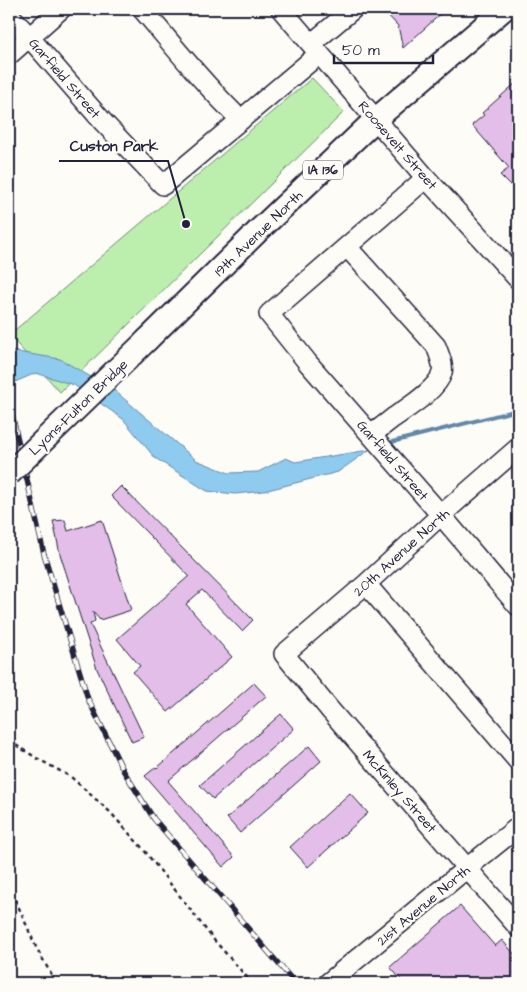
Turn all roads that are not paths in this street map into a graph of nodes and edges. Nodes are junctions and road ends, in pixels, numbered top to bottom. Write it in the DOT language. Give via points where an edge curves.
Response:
graph roads {
  1 [pos="61,9"];
  2 [pos="142,9"];
  3 [pos="281,9"];
  4 [pos="353,9"];
  5 [pos="504,9"];
  6 [pos="9,14"];
  7 [pos="29,38"];
  8 [pos="315,49"];
  9 [pos="9,54"];
  10 [pos="376,119"];
  11 [pos="241,120"];
  12 [pos="426,178"];
  13 [pos="347,247"];
  14 [pos="518,279"];
  15 [pos="148,339"];
  16 [pos="371,435"];
  17 [pos="518,448"];
  18 [pos="9,474"];
  19 [pos="441,515"];
  20 [pos="366,584"];
  21 [pos="518,606"];
  22 [pos="284,654"];
  23 [pos="518,761"];
  24 [pos="518,827"];
  25 [pos="467,868"];
  26 [pos="518,927"];
  27 [pos="328,983"];
  1 -- 7 [label="street"];
  2 -- 11 [label="street"];
  3 -- 8 [label="street, Roosevelt Street"];
  4 -- 8 [label="street"];
  5 -- 10 [label="main road, 19th Avenue North / IA 136"];
  6 -- 7 [label="street, Garfield Street"];
  7 -- 9 [label="street"];
  7 -- 11 [label="street, Garfield Street" via="104,124 163,185"];
  8 -- 10 [label="street, Roosevelt Street"];
  8 -- 11 [label="street"];
  10 -- 12 [label="street, Roosevelt Street"];
  10 -- 15 [label="main road, 19th Avenue North / IA 136"];
  12 -- 13 [label="street"];
  12 -- 14 [label="street, Roosevelt Street"];
  13 -- 16 [label="street" via="436,346 441,360 442,373 424,396"];
  13 -- 16 [label="street, Garfield Street" via="269,314"];
  15 -- 18 [label="main road, Lyons-Fulton Bridge / IA 136, bridge"];
  16 -- 19 [label="street, Garfield Street"];
  17 -- 19 [label="street, 20th Avenue North"];
  19 -- 20 [label="street, 20th Avenue North"];
  19 -- 21 [label="street, Garfield Street"];
  20 -- 22 [label="street, 20th Avenue North"];
  20 -- 23 [label="street"];
  22 -- 25 [label="street, McKinley Street"];
  24 -- 25 [label="street, 21st Avenue North"];
  25 -- 26 [label="street, McKinley Street"];
  25 -- 27 [label="street, 21st Avenue North"];
}
